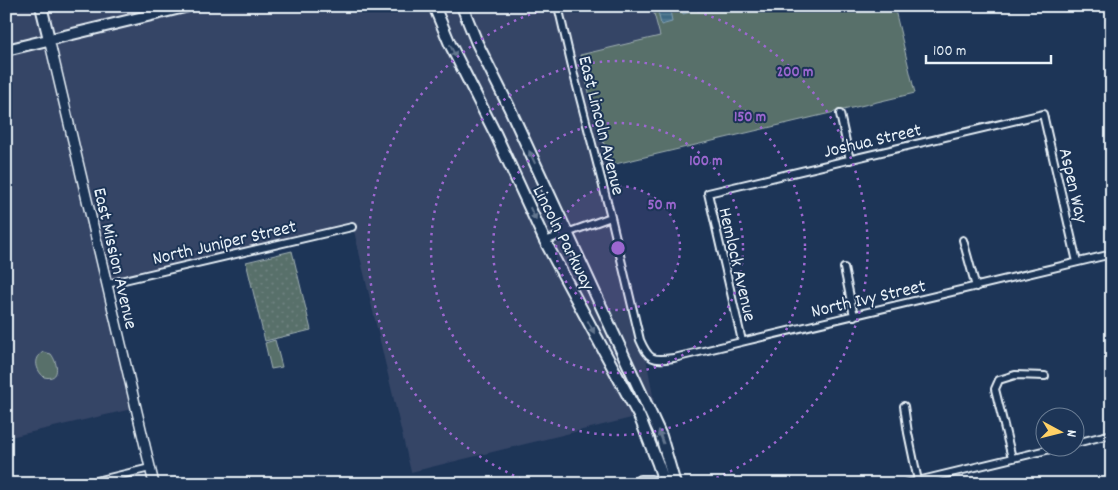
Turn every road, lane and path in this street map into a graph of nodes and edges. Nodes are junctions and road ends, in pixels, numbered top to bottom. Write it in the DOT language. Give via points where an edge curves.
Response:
graph roads {
  1 [pos="41,6"];
  2 [pos="189,6"];
  3 [pos="434,6"];
  4 [pos="462,6"];
  5 [pos="558,6"];
  6 [pos="49,39"];
  7 [pos="6,50"];
  8 [pos="840,114"];
  9 [pos="1043,114"];
  10 [pos="850,160"];
  11 [pos="708,193"];
  12 [pos="611,217"];
  13 [pos="352,227"];
  14 [pos="567,233"];
  15 [pos="963,240"];
  16 [pos="545,241"];
  17 [pos="1112,254"];
  18 [pos="1077,262"];
  19 [pos="844,268"];
  20 [pos="107,284"];
  21 [pos="976,286"];
  22 [pos="854,316"];
  23 [pos="640,340"];
  24 [pos="742,341"];
  25 [pos="1045,376"];
  26 [pos="904,406"];
  27 [pos="1112,434"];
  28 [pos="1086,440"];
  29 [pos="1036,452"];
  30 [pos="1012,458"];
  31 [pos="150,468"];
  32 [pos="640,481"];
  33 [pos="918,481"];
  34 [pos="84,484"];
  35 [pos="154,484"];
  36 [pos="630,484"];
  37 [pos="657,484"];
  38 [pos="665,484"];
  39 [pos="674,484"];
  40 [pos="905,484"];
  1 -- 6 [label="main road"];
  2 -- 6 [label="main road"];
  3 -- 16 [label="main road, Lincoln Parkway, one-way"];
  14 -- 4 [label="main road, Lincoln Parkway, one-way"];
  5 -- 12 [label="street, East Lincoln Avenue"];
  6 -- 7 [label="main road"];
  6 -- 20 [label="main road, East Mission Avenue"];
  8 -- 10 [label="street"];
  9 -- 10 [label="street, Joshua Street"];
  9 -- 18 [label="street, Aspen Way"];
  10 -- 11 [label="street, Joshua Street"];
  11 -- 24 [label="street, Hemlock Avenue"];
  12 -- 14 [label="street"];
  12 -- 23 [label="street, East Lincoln Avenue"];
  13 -- 20 [label="street, North Juniper Street"];
  14 -- 16 [label="street"];
  39 -- 14 [label="main road, Lincoln Parkway, one-way" via="661,436"];
  15 -- 21 [label="street"];
  16 -- 38 [label="main road, Lincoln Parkway, one-way" via="640,418"];
  17 -- 18 [label="street, North Ivy Street"];
  18 -- 21 [label="street, North Ivy Street"];
  19 -- 22 [label="street"];
  20 -- 31 [label="main road, East Mission Avenue"];
  21 -- 22 [label="street, North Ivy Street"];
  22 -- 24 [label="street, North Ivy Street"];
  23 -- 24 [label="street, North Ivy Street" via="645,352 658,360"];
  25 -- 30 [label="street" via="1015,375 999,380 995,389"];
  26 -- 33 [label="street"];
  27 -- 28 [label="street"];
  29 -- 30 [label="street"];
  30 -- 33 [label="street"];
  31 -- 34 [label="street"];
  31 -- 35 [label="main road, East Mission Avenue"];
  32 -- 36 [label="street"];
  32 -- 37 [label="main road"];
  33 -- 40 [label="street"];
}
